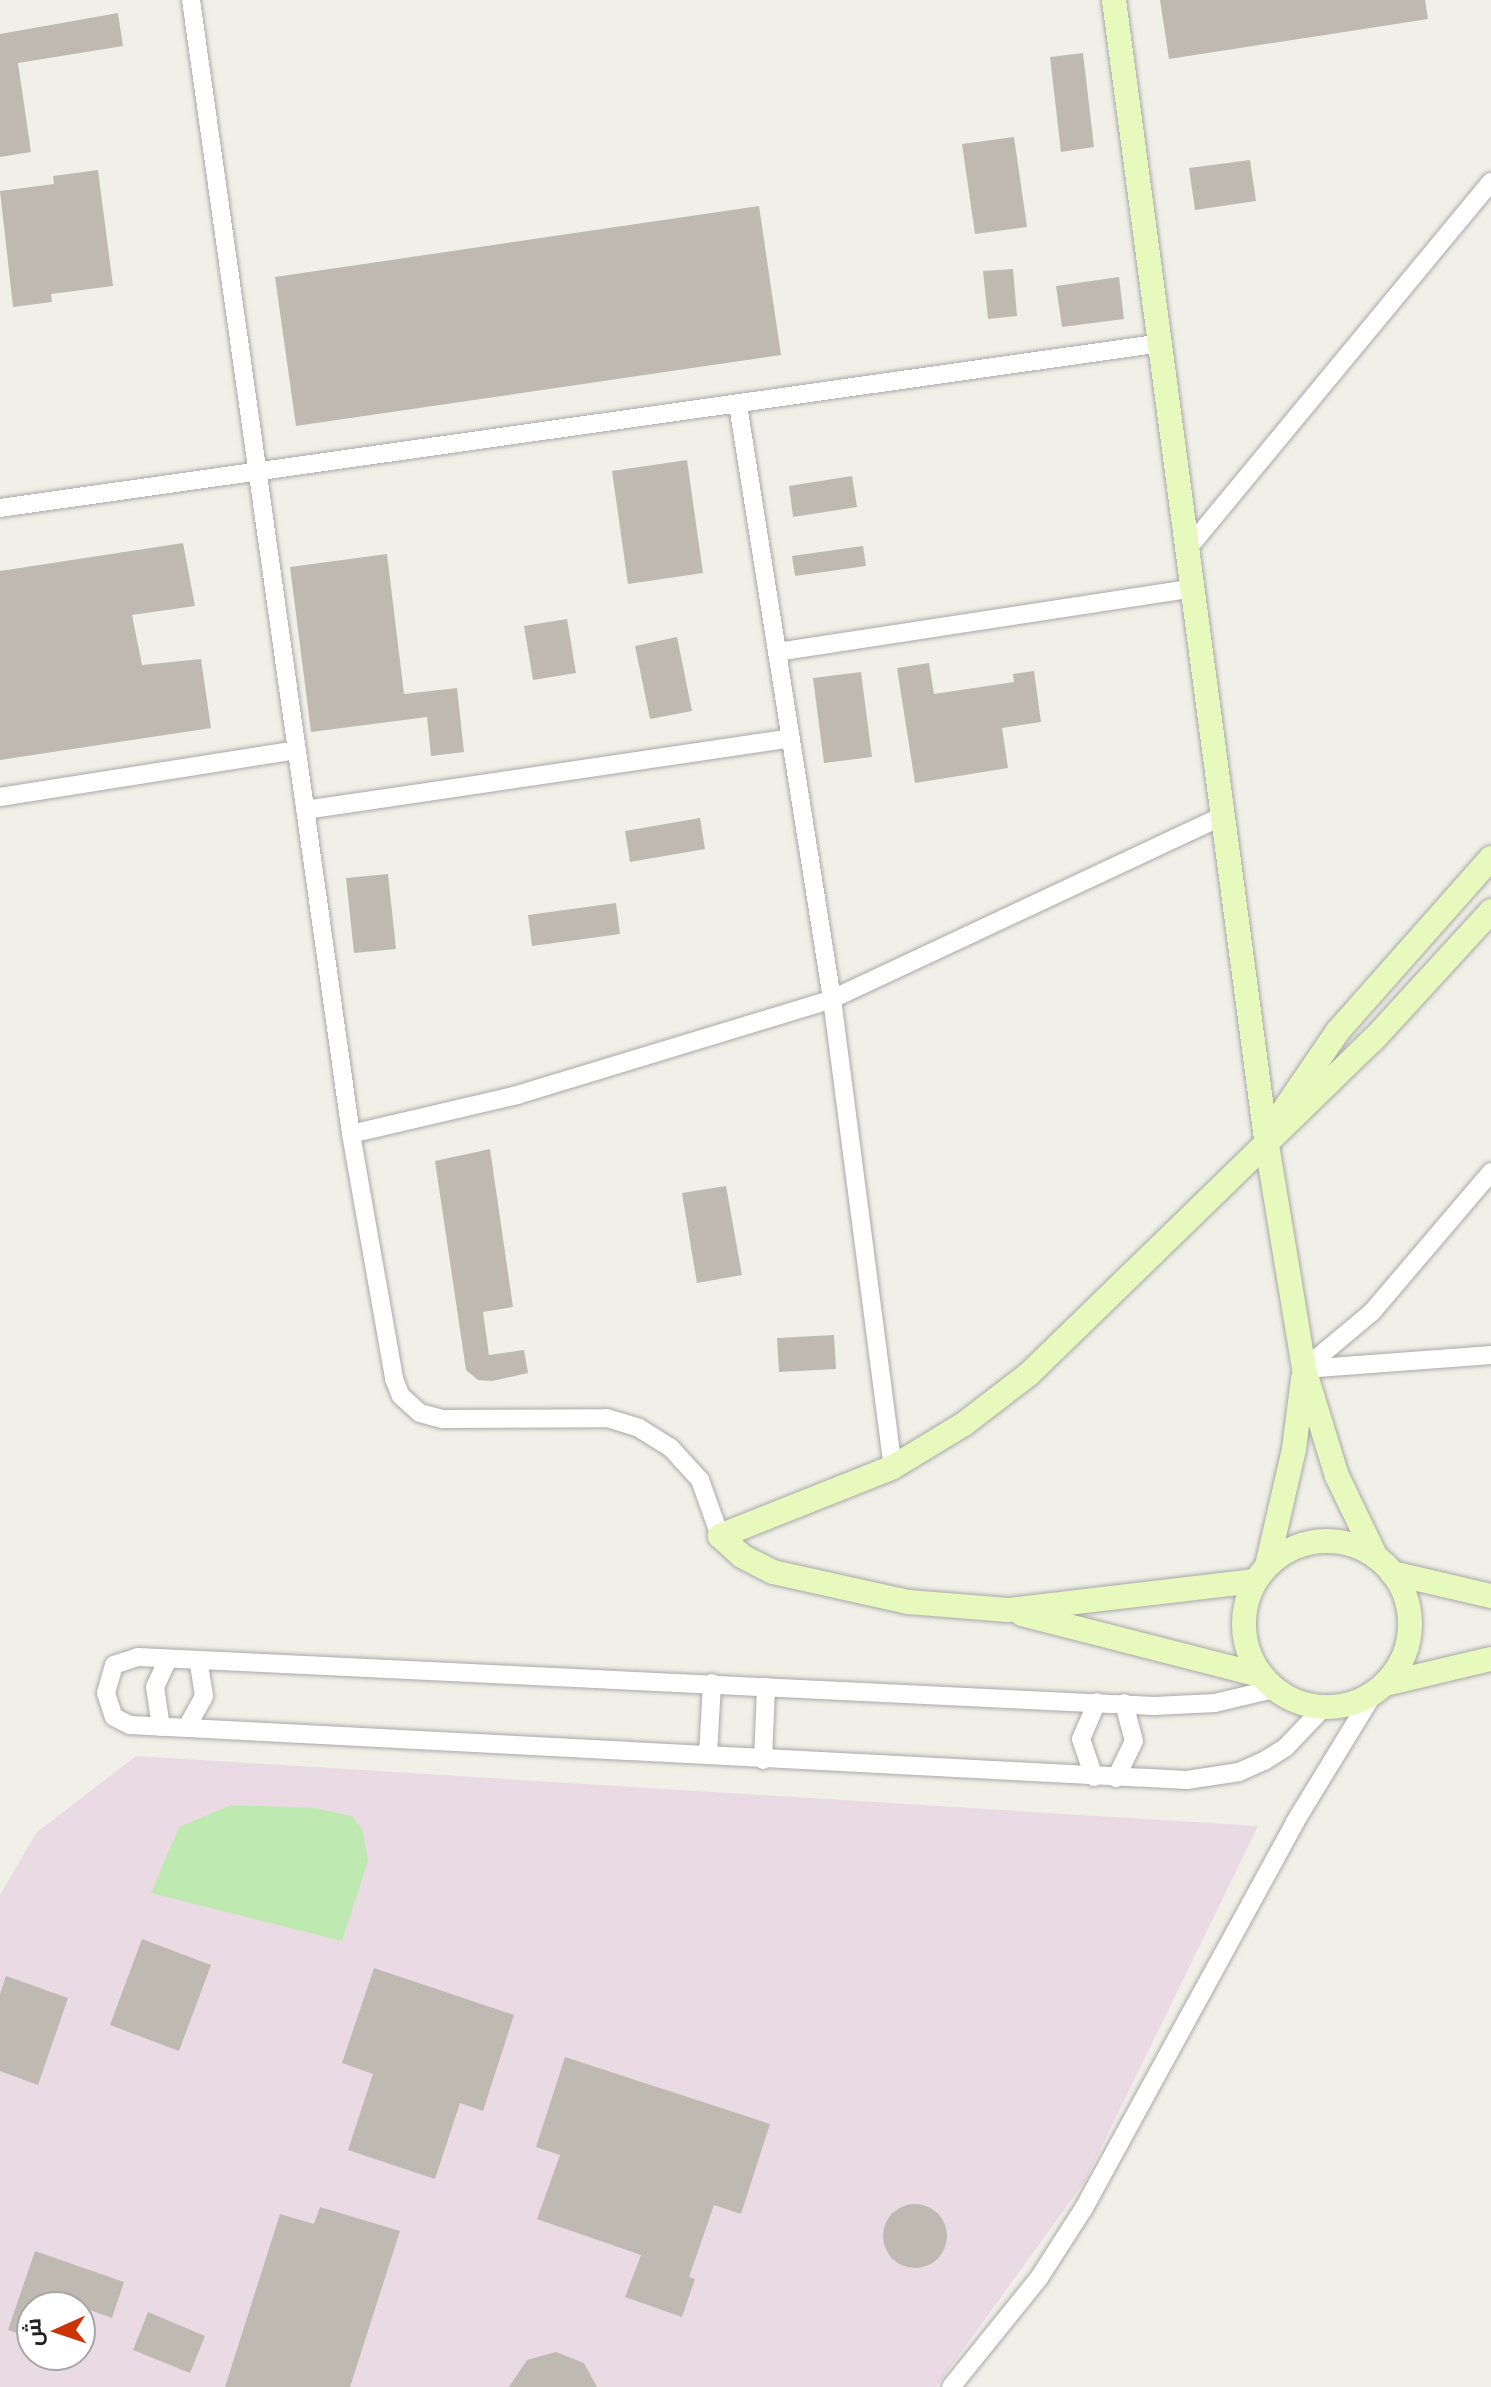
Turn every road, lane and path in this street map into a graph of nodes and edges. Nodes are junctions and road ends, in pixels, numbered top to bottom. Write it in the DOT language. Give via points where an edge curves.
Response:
graph roads {
  1 [pos="191,0"];
  2 [pos="1114,0"];
  3 [pos="1491,182"];
  4 [pos="1162,343"];
  5 [pos="738,405"];
  6 [pos="256,474"];
  7 [pos="0,508"];
  8 [pos="1189,547"];
  9 [pos="1195,588"];
  10 [pos="777,652"];
  11 [pos="791,738"];
  12 [pos="296,750"];
  13 [pos="0,797"];
  14 [pos="305,810"];
  15 [pos="1224,815"];
  16 [pos="1491,858"];
  17 [pos="1491,911"];
  18 [pos="832,999"];
  19 [pos="351,1134"];
  20 [pos="1266,1139"];
  21 [pos="1491,1172"];
  22 [pos="1491,1355"];
  23 [pos="1304,1369"];
  24 [pos="893,1467"];
  25 [pos="720,1536"];
  26 [pos="1384,1565"];
  27 [pos="1261,1574"];
  28 [pos="1491,1596"];
  29 [pos="1008,1610"];
  30 [pos="168,1659"];
  31 [pos="1491,1659"];
  32 [pos="198,1660"];
  33 [pos="1267,1682"];
  34 [pos="712,1683"];
  35 [pos="766,1687"];
  36 [pos="1379,1689"];
  37 [pos="1097,1702"];
  38 [pos="1124,1703"];
  39 [pos="1323,1708"];
  40 [pos="161,1727"];
  41 [pos="187,1727"];
  42 [pos="708,1755"];
  43 [pos="763,1760"];
  44 [pos="1094,1777"];
  45 [pos="1116,1778"];
  46 [pos="951,2387"];
  1 -- 6 [label="street"];
  2 -- 4 [label="street"];
  3 -- 8 [label="street"];
  4 -- 5 [label="street"];
  4 -- 8 [label="street"];
  5 -- 6 [label="street"];
  5 -- 10 [label="street"];
  6 -- 7 [label="street"];
  6 -- 12 [label="street"];
  8 -- 9 [label="street"];
  9 -- 10 [label="street"];
  9 -- 15 [label="street"];
  10 -- 11 [label="street"];
  11 -- 14 [label="street"];
  11 -- 18 [label="street"];
  12 -- 13 [label="street"];
  12 -- 14 [label="street"];
  14 -- 19 [label="street"];
  15 -- 18 [label="street"];
  15 -- 20 [label="street"];
  16 -- 20 [label="street" via="1338,1031"];
  17 -- 20 [label="street" via="1373,1040"];
  18 -- 19 [label="street" via="517,1095"];
  18 -- 24 [label="street"];
  19 -- 25 [label="street" via="401,1396 420,1413 443,1419 607,1418 639,1428 670,1447 700,1480"];
  20 -- 23 [label="street"];
  20 -- 24 [label="street" via="1029,1374 964,1424"];
  21 -- 23 [label="street" via="1372,1312"];
  22 -- 23 [label="street"];
  23 -- 26 [label="street" via="1337,1476"];
  23 -- 27 [label="street" via="1294,1449"];
  24 -- 25 [label="street"];
  25 -- 29 [label="street" via="742,1556 773,1572 908,1602"];
  26 -- 27 [label="street" via="1355,1546 1320,1542 1286,1551"];
  26 -- 28 [label="street"];
  26 -- 36 [label="street" via="1409,1618 1408,1642"];
  27 -- 29 [label="street"];
  27 -- 33 [label="street" via="1244,1629"];
  29 -- 33 [label="street"];
  30 -- 32 [label="street"];
  30 -- 40 [label="street" via="155,1687"];
  30 -- 40 [label="street" via="126,1658 114,1665 106,1693 108,1708 121,1723"];
  31 -- 36 [label="street"];
  32 -- 34 [label="street"];
  32 -- 41 [label="street" via="204,1696"];
  33 -- 38 [label="street" via="1215,1703"];
  33 -- 39 [label="street" via="1297,1702"];
  34 -- 35 [label="street"];
  34 -- 42 [label="street"];
  35 -- 37 [label="street"];
  35 -- 43 [label="street"];
  36 -- 39 [label="street" via="1349,1705"];
  36 -- 46 [label="street" via="1295,1822 1084,2208 1039,2278"];
  37 -- 38 [label="street"];
  37 -- 44 [label="street" via="1081,1739"];
  38 -- 45 [label="street" via="1134,1741"];
  39 -- 45 [label="street" via="1286,1747 1239,1772 1187,1780"];
  40 -- 41 [label="street"];
  41 -- 42 [label="street"];
  42 -- 43 [label="street"];
  43 -- 44 [label="street"];
  44 -- 45 [label="street"];
}
